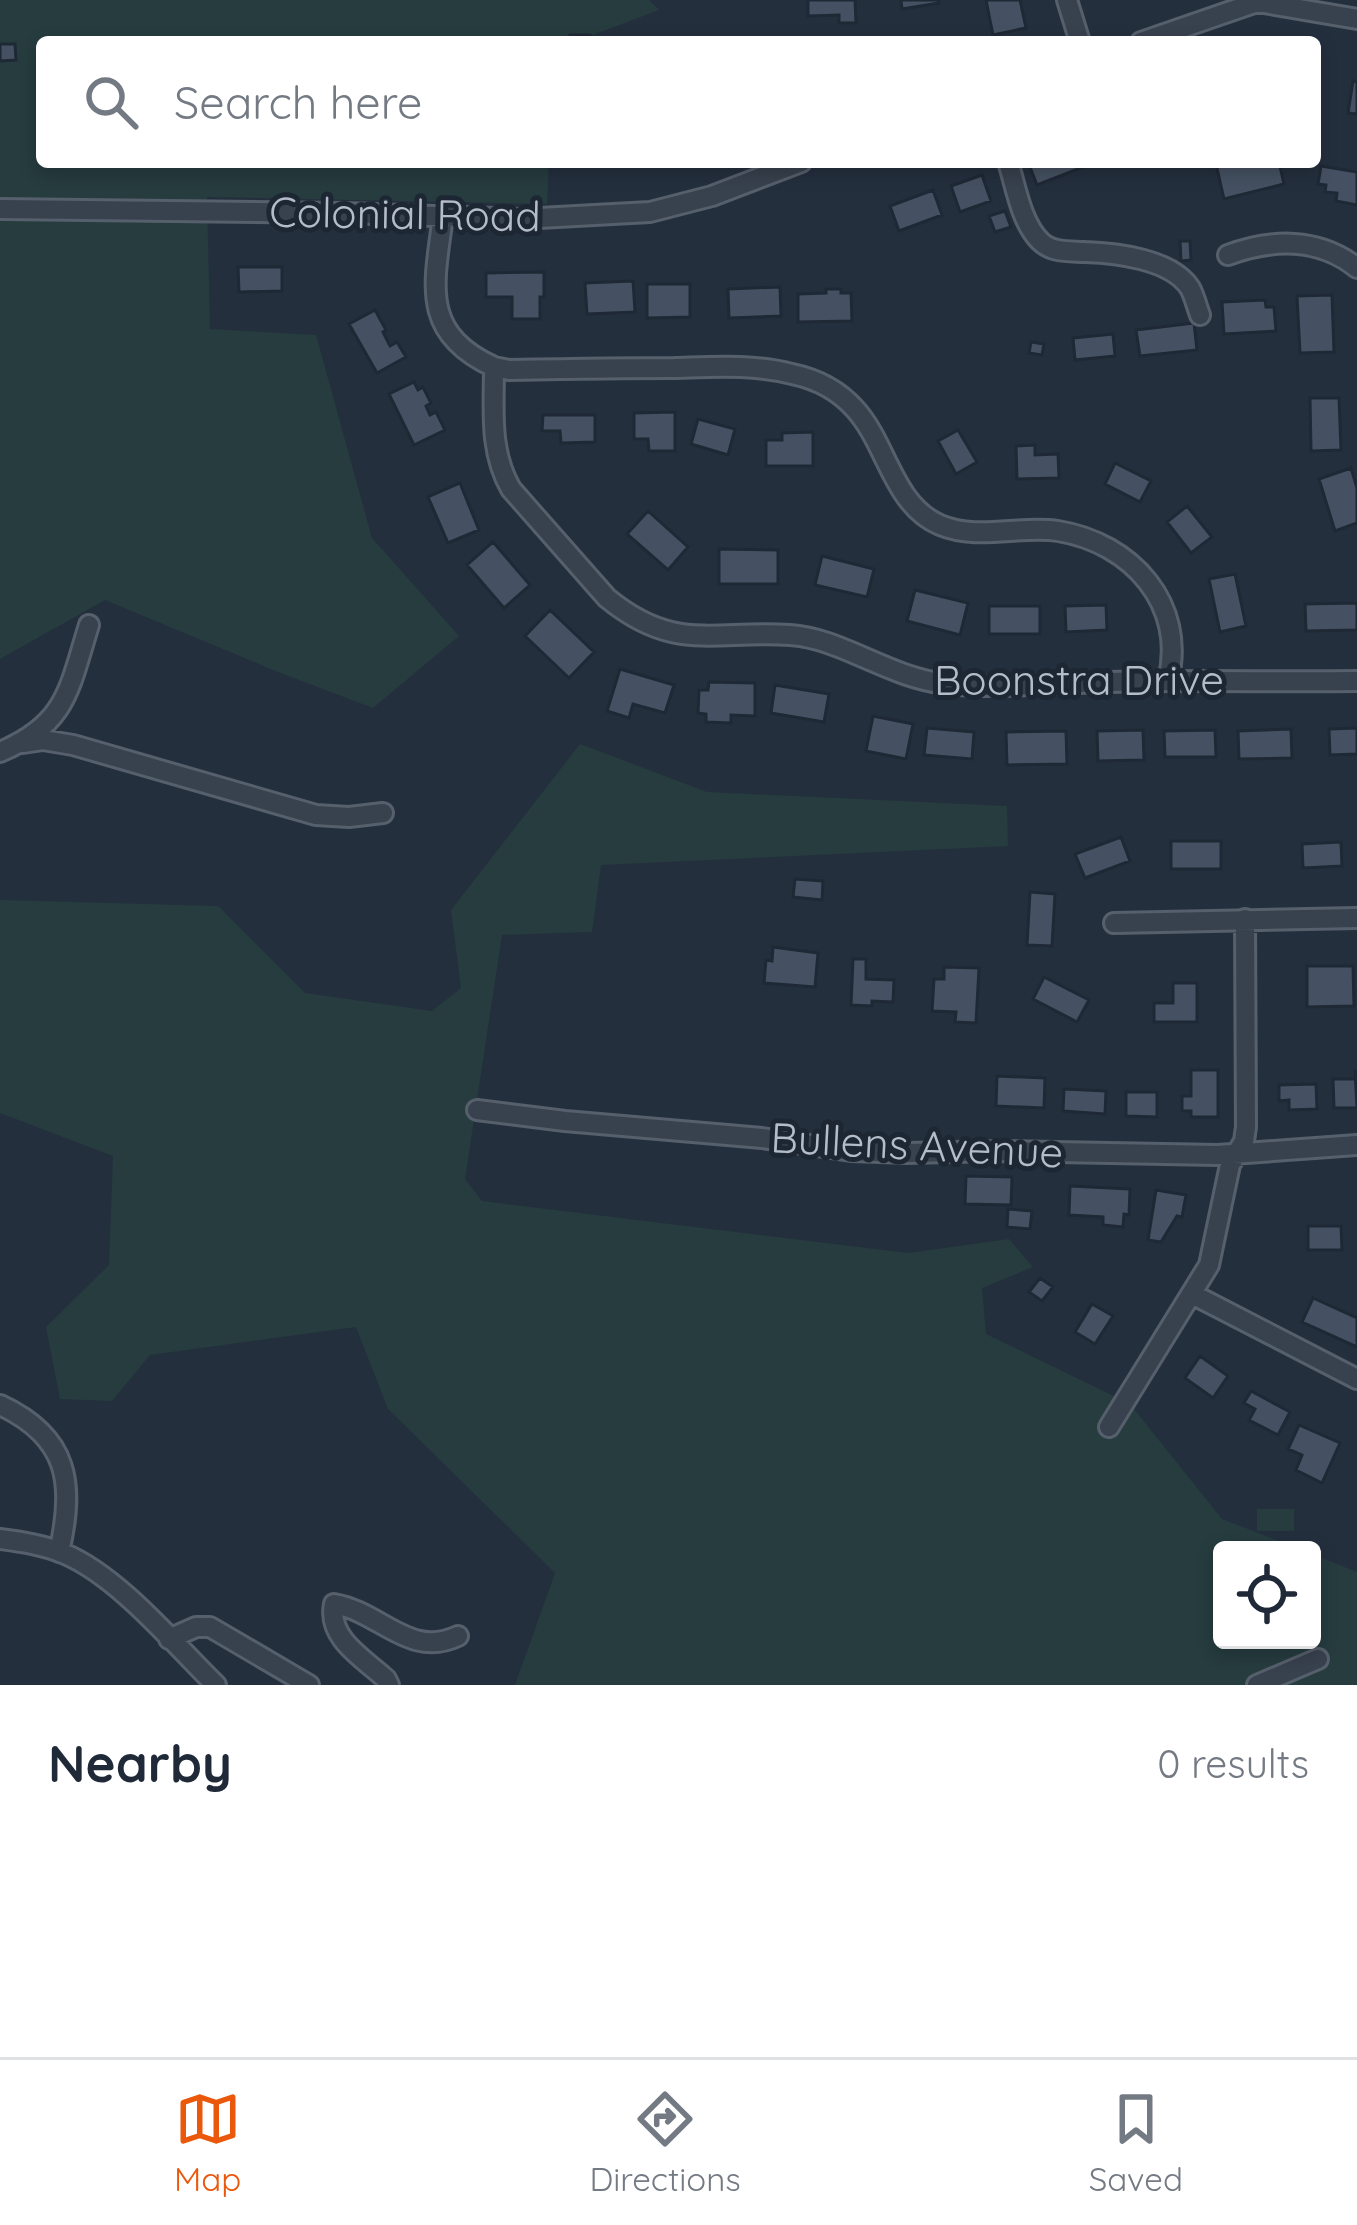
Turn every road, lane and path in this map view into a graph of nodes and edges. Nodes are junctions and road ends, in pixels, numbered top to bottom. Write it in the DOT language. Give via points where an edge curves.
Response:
graph roads {
  1 [pos="1067,0"];
  2 [pos="1260,1"];
  3 [pos="1357,19"];
  4 [pos="1078,36"];
  5 [pos="1159,36"];
  6 [pos="785,168"];
  7 [pos="1010,168"];
  8 [pos="0,209"];
  9 [pos="442,216"];
  10 [pos="1228,255"];
  11 [pos="1357,268"];
  12 [pos="1200,315"];
  13 [pos="494,367"];
  14 [pos="88,625"];
  15 [pos="1168,680"];
  16 [pos="1357,681"];
  17 [pos="23,743"];
  18 [pos="0,752"];
  19 [pos="383,813"];
  20 [pos="1357,918"];
  21 [pos="1244,919"];
  22 [pos="1114,923"];
  23 [pos="477,1109"];
  24 [pos="1357,1144"];
  25 [pos="1238,1153"];
  26 [pos="1192,1294"];
  27 [pos="1357,1379"];
  28 [pos="0,1405"];
  29 [pos="1108,1427"];
  30 [pos="0,1538"];
  31 [pos="59,1552"];
  32 [pos="458,1636"];
  33 [pos="170,1639"];
  34 [pos="1318,1658"];
  35 [pos="216,1685"];
  36 [pos="309,1685"];
  37 [pos="389,1685"];
  38 [pos="1257,1685"];
  1 -- 4 [label="street"];
  2 -- 3 [label="street"];
  2 -- 5 [label="street"];
  6 -- 9 [label="street, Colonial Road" via="650,212"];
  7 -- 12 [label="street" via="1040,242 1142,259 1173,273 1190,288"];
  8 -- 9 [label="street, Colonial Road"];
  9 -- 13 [label="street" via="438,316 458,346"];
  10 -- 11 [label="street" via="1287,243 1331,252"];
  13 -- 15 [label="street" via="727,367 820,383 865,419 910,502 938,524 1056,531 1127,561 1168,615"];
  13 -- 15 [label="street, Boonstra Drive" via="496,454 511,489 607,598 644,623 692,636 815,639 901,675 953,685"];
  14 -- 17 [label="street" via="60,709"];
  15 -- 16 [label="street, Boonstra Drive"];
  17 -- 18 [label="street"];
  17 -- 19 [label="street" via="73,745 316,814"];
  20 -- 21 [label="street"];
  21 -- 22 [label="street"];
  21 -- 25 [label="street" via="1246,1127"];
  23 -- 25 [label="street, Bullens Avenue" via="907,1154"];
  24 -- 25 [label="street, Bullens Avenue"];
  25 -- 26 [label="street" via="1209,1264"];
  26 -- 27 [label="street"];
  26 -- 29 [label="street"];
  28 -- 31 [label="street" via="34,1424 61,1462 68,1515"];
  30 -- 31 [label="street"];
  31 -- 33 [label="street" via="110,1582"];
  32 -- 37 [label="street" via="414,1640 334,1604 338,1636"];
  33 -- 35 [label="street"];
  33 -- 36 [label="street" via="210,1627"];
  34 -- 38 [label="street"];
}
